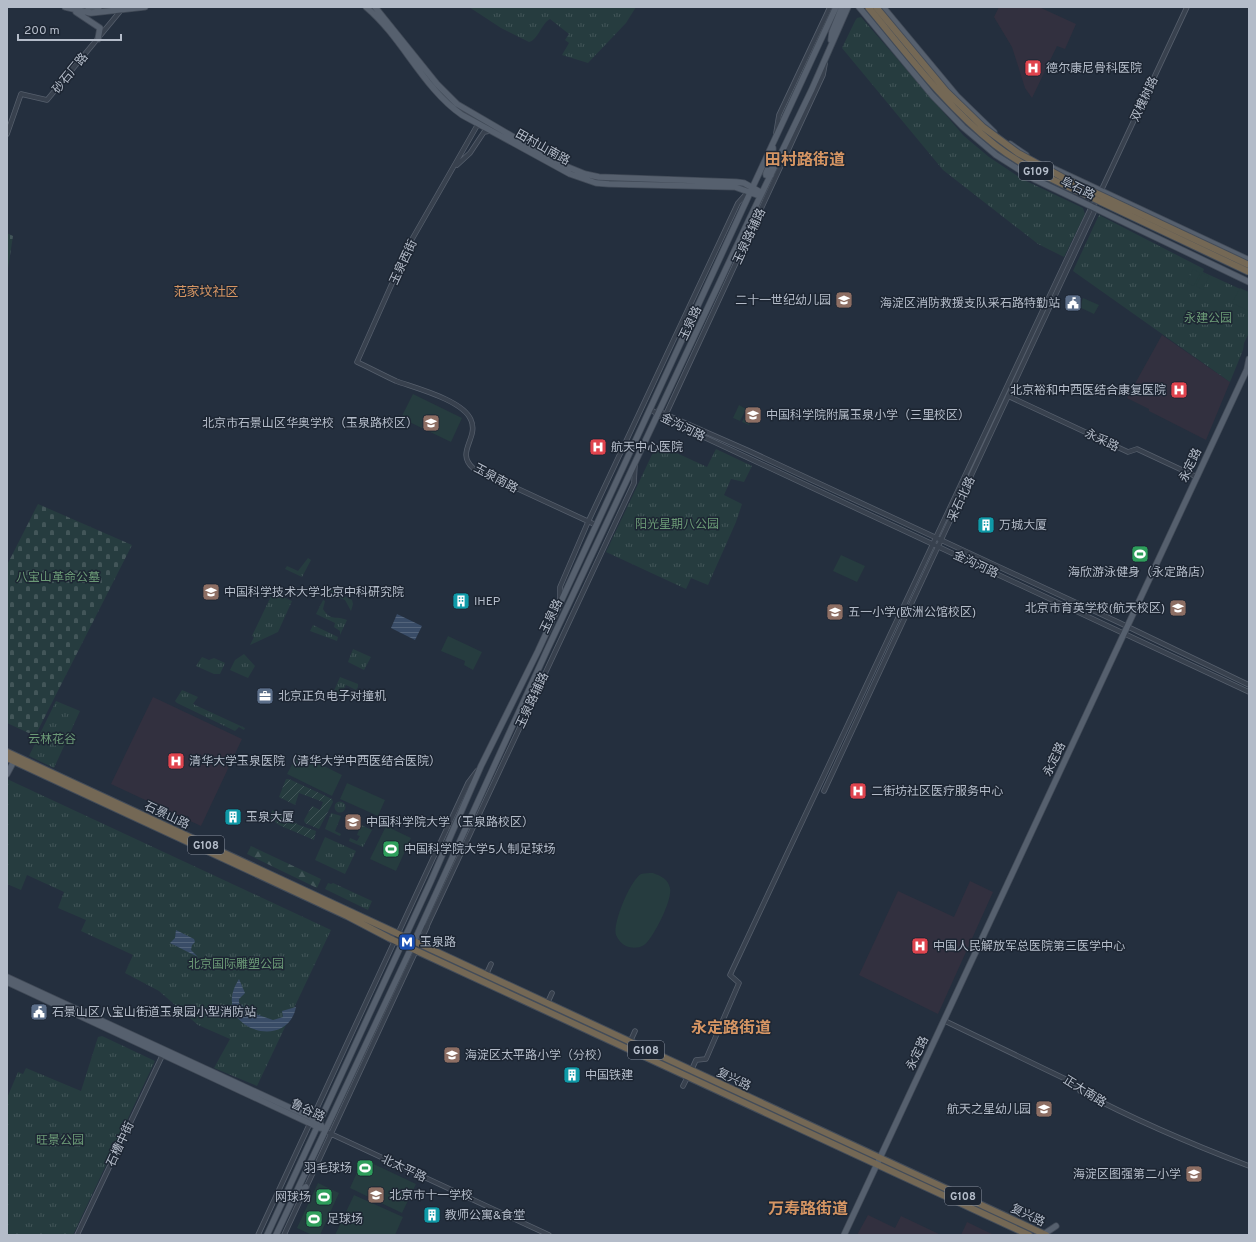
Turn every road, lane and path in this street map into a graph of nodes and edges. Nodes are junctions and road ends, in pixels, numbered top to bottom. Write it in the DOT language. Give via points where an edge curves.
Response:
graph roads {
  1 [pos="88,7"];
  2 [pos="99,7"];
  3 [pos="145,7"];
  4 [pos="366,7"];
  5 [pos="375,7"];
  6 [pos="830,7"];
  7 [pos="836,7"];
  8 [pos="842,7"];
  9 [pos="848,7"];
  10 [pos="859,7"];
  11 [pos="868,7"];
  12 [pos="876,7"];
  13 [pos="883,7"];
  14 [pos="1187,7"];
  15 [pos="67,8"];
  16 [pos="122,8"];
  17 [pos="98,39"];
  18 [pos="831,46"];
  19 [pos="826,56"];
  20 [pos="804,63"];
  21 [pos="802,80"];
  22 [pos="478,124"];
  23 [pos="493,132"];
  24 [pos="7,134"];
  25 [pos="774,145"];
  26 [pos="455,167"];
  27 [pos="770,175"];
  28 [pos="752,190"];
  29 [pos="1101,190"];
  30 [pos="761,194"];
  31 [pos="743,207"];
  32 [pos="1094,207"];
  33 [pos="742,234"];
  34 [pos="727,241"];
  35 [pos="715,252"];
  36 [pos="1249,260"];
  37 [pos="1208,262"];
  38 [pos="1249,265"];
  39 [pos="1249,273"];
  40 [pos="1249,282"];
  41 [pos="723,291"];
  42 [pos="710,305"];
  43 [pos="685,317"];
  44 [pos="684,334"];
  45 [pos="1249,359"];
  46 [pos="357,362"];
  47 [pos="1248,367"];
  48 [pos="661,386"];
  49 [pos="669,393"];
  50 [pos="1008,396"];
  51 [pos="650,409"];
  52 [pos="661,414"];
  53 [pos="646,418"];
  54 [pos="652,427"];
  55 [pos="635,463"];
  56 [pos="1197,477"];
  57 [pos="588,522"];
  58 [pos="596,526"];
  59 [pos="937,538"];
  60 [pos="942,540"];
  61 [pos="934,545"];
  62 [pos="939,547"];
  63 [pos="560,602"];
  64 [pos="1128,627"];
  65 [pos="1125,634"];
  66 [pos="540,645"];
  67 [pos="548,648"];
  68 [pos="1249,685"];
  69 [pos="1249,692"];
  70 [pos="7,752"];
  71 [pos="7,758"];
  72 [pos="14,761"];
  73 [pos="481,766"];
  74 [pos="7,774"];
  75 [pos="824,791"];
  76 [pos="441,841"];
  77 [pos="441,859"];
  78 [pos="427,926"];
  79 [pos="418,932"];
  80 [pos="397,938"];
  81 [pos="404,941"];
  82 [pos="415,946"];
  83 [pos="491,964"];
  84 [pos="486,975"];
  85 [pos="7,977"];
  86 [pos="7,982"];
  87 [pos="385,982"];
  88 [pos="552,993"];
  89 [pos="368,1001"];
  90 [pos="391,1004"];
  91 [pos="547,1004"];
  92 [pos="945,1021"];
  93 [pos="376,1022"];
  94 [pos="635,1031"];
  95 [pos="630,1042"];
  96 [pos="163,1054"];
  97 [pos="689,1073"];
  98 [pos="684,1086"];
  99 [pos="311,1121"];
  100 [pos="318,1125"];
  101 [pos="325,1131"];
  102 [pos="331,1134"];
  103 [pos="876,1161"];
  104 [pos="1249,1166"];
  105 [pos="306,1187"];
  106 [pos="294,1196"];
  107 [pos="280,1226"];
  108 [pos="1056,1226"];
  109 [pos="1045,1234"];
  110 [pos="77,1235"];
  111 [pos="258,1235"];
  112 [pos="267,1235"];
  113 [pos="276,1235"];
  114 [pos="280,1235"];
  115 [pos="284,1235"];
  116 [pos="549,1235"];
  117 [pos="840,1235"];
  118 [pos="844,1235"];
  119 [pos="1029,1235"];
  1 -- 2 [label="main road"];
  3 -- 16 [label="main road"];
  4 -- 22 [label="main road, 田村山南路" via="387,29 442,98 456,111"];
  5 -- 28 [label="main road, 田村山南路" via="437,84 457,104 558,163 599,177 736,182 744,183"];
  6 -- 20 [label="street"];
  7 -- 21 [label="main road, 玉泉路"];
  8 -- 18 [label="main road" via="832,32"];
  9 -- 18 [label="main road, 玉泉路"];
  10 -- 32 [label="main road, 阜石路" via="963,128 996,155 1021,171"];
  11 -- 39 [label="highway, 阜石路 / G109, bridge" via="942,95 996,145 1059,182"];
  12 -- 38 [label="highway, 阜石路 / G109, bridge" via="946,90 983,127 1018,153 1062,177"];
  13 -- 29 [label="main road, 阜石路" via="957,96 996,134 1026,154"];
  14 -- 29 [label="street, 双槐树路"];
  15 -- 16 [label="main road" via="91,13"];
  15 -- 17 [label="main road" via="98,26 101,32"];
  16 -- 17 [label="street, 砂石厂路"];
  17 -- 24 [label="street, 砂石厂路" via="47,100 21,94"];
  18 -- 19 [label="main road, 玉泉路"];
  19 -- 27 [label="main road, 玉泉路"];
  19 -- 41 [label="street, 玉泉路辅路" via="823,75"];
  20 -- 21 [label="street"];
  20 -- 25 [label="street" via="780,115"];
  21 -- 25 [label="main road, 玉泉路"];
  22 -- 23 [label="main road, 田村山南路"];
  22 -- 26 [label="street, 玉泉西街"];
  23 -- 26 [label="street" via="484,132 470,154"];
  23 -- 28 [label="main road, 田村山南路" via="570,174 596,183 735,187"];
  25 -- 27 [label="main road" via="773,156 766,173"];
  25 -- 28 [label="main road, 玉泉路"];
  26 -- 46 [label="street, 玉泉西街" via="411,241"];
  27 -- 30 [label="main road, 玉泉路"];
  28 -- 30 [label="main road, 田村山南路"];
  28 -- 31 [label="main road, 玉泉路"];
  28 -- 35 [label="street" via="738,203"];
  29 -- 32 [label="street, 采石北路"];
  29 -- 36 [label="main road, 阜石路"];
  30 -- 33 [label="main road, 玉泉路"];
  31 -- 33 [label="main road" via="747,206 750,209"];
  31 -- 34 [label="main road, 玉泉路"];
  32 -- 37 [label="main road, 阜石路"];
  32 -- 50 [label="street, 采石北路" via="1094,212"];
  32 -- 59 [label="street, 采石北路" via="1080,231"];
  33 -- 42 [label="main road, 玉泉路"];
  34 -- 35 [label="street"];
  34 -- 44 [label="main road, 玉泉路"];
  35 -- 43 [label="street"];
  37 -- 39 [label="main road" via="1225,262"];
  37 -- 40 [label="main road, 阜石路"];
  41 -- 42 [label="street"];
  41 -- 52 [label="street, 玉泉路辅路"];
  42 -- 49 [label="main road, 玉泉路"];
  43 -- 44 [label="street"];
  43 -- 57 [label="street"];
  44 -- 48 [label="main road, 玉泉路"];
  45 -- 47 [label="main road, 永定路"];
  46 -- 57 [label="street, 玉泉南路" via="435,395 465,412 471,418 474,427 466,457 473,468"];
  47 -- 56 [label="main road, 永定路"];
  48 -- 49 [label="main road" via="663,393"];
  48 -- 51 [label="main road, 玉泉路"];
  49 -- 52 [label="main road, 玉泉路"];
  50 -- 56 [label="street, 永采路" via="1128,452 1137,449"];
  50 -- 60 [label="street, 采石北路"];
  51 -- 52 [label="street, 金沟河路"];
  51 -- 53 [label="main road, 玉泉路"];
  52 -- 54 [label="main road, 玉泉路"];
  52 -- 59 [label="street, 金沟河路" via="747,450"];
  52 -- 61 [label="street, 金沟河路"];
  53 -- 54 [label="main road" via="651,418"];
  53 -- 58 [label="main road, 玉泉路"];
  54 -- 55 [label="main road, 玉泉路"];
  55 -- 67 [label="main road, 玉泉路"];
  55 -- 78 [label="street, 玉泉路辅路" via="634,483"];
  56 -- 64 [label="main road, 永定路"];
  57 -- 58 [label="street, 玉泉南路"];
  57 -- 63 [label="street" via="560,587"];
  58 -- 63 [label="main road, 玉泉路"];
  59 -- 60 [label="street, 金沟河路"];
  59 -- 61 [label="street, 采石北路"];
  60 -- 62 [label="street, 采石北路"];
  60 -- 64 [label="street, 金沟河路"];
  61 -- 62 [label="street, 金沟河路"];
  61 -- 97 [label="street, 采石北路" via="730,975 739,983 706,1059 696,1060"];
  62 -- 65 [label="street, 金沟河路"];
  62 -- 75 [label="street, 采石北路"];
  63 -- 66 [label="main road, 玉泉路"];
  64 -- 65 [label="main road, 永定路"];
  64 -- 68 [label="street, 金沟河路"];
  65 -- 69 [label="street, 金沟河路"];
  65 -- 92 [label="main road, 永定路"];
  66 -- 67 [label="main road" via="542,649"];
  66 -- 73 [label="main road, 玉泉路"];
  67 -- 79 [label="main road, 玉泉路"];
  70 -- 80 [label="highway, 石景山路 / G108"];
  71 -- 72 [label="highway, 石景山路 / G108"];
  72 -- 74 [label="main road"];
  72 -- 80 [label="highway, 石景山路 / G108"];
  73 -- 76 [label="street" via="468,783"];
  73 -- 77 [label="main road, 玉泉路"];
  76 -- 77 [label="street"];
  76 -- 80 [label="street"];
  77 -- 81 [label="main road, 玉泉路"];
  78 -- 79 [label="street"];
  78 -- 82 [label="street, 玉泉路"];
  79 -- 82 [label="main road, 玉泉路"];
  80 -- 81 [label="highway, 石景山路 / G108"];
  80 -- 89 [label="street"];
  81 -- 82 [label="highway, G108"];
  81 -- 87 [label="main road, 玉泉路"];
  82 -- 84 [label="highway, 复兴路 / G108"];
  82 -- 90 [label="street, 玉泉路"];
  82 -- 93 [label="main road, 玉泉路"];
  82 -- 97 [label="highway, 复兴路 / G108"];
  83 -- 84 [label="street"];
  84 -- 91 [label="highway, 复兴路 / G108"];
  85 -- 99 [label="main road, 鲁谷路"];
  86 -- 96 [label="main road, 鲁谷路"];
  87 -- 89 [label="street"];
  87 -- 100 [label="main road, 玉泉路"];
  88 -- 91 [label="street"];
  89 -- 99 [label="street"];
  90 -- 93 [label="street"];
  90 -- 102 [label="street, 玉泉路"];
  91 -- 95 [label="highway, 复兴路 / G108"];
  92 -- 103 [label="main road, 永定路"];
  92 -- 104 [label="street, 正大南路" via="1080,1086 1080,1091 1126,1115 1188,1143"];
  93 -- 101 [label="main road, 玉泉路"];
  94 -- 95 [label="street"];
  95 -- 97 [label="highway, 复兴路 / G108"];
  96 -- 99 [label="main road, 鲁谷路"];
  96 -- 110 [label="street, 石槽中街"];
  97 -- 98 [label="street"];
  97 -- 103 [label="highway, 复兴路 / G108"];
  99 -- 100 [label="main road, 鲁谷路"];
  99 -- 111 [label="street"];
  100 -- 101 [label="main road, 鲁谷路"];
  100 -- 112 [label="main road, 玉泉路"];
  101 -- 102 [label="street, 北太平路"];
  101 -- 106 [label="main road, 玉泉路"];
  102 -- 105 [label="street, 玉泉路"];
  102 -- 116 [label="street, 北太平路"];
  103 -- 109 [label="highway, 复兴路 / G108"];
  103 -- 117 [label="main road, 永定路"];
  103 -- 118 [label="main road, 永定路"];
  103 -- 119 [label="highway, 复兴路 / G108"];
  105 -- 106 [label="main road"];
  105 -- 115 [label="street, 玉泉路"];
  106 -- 107 [label="main road, 玉泉路"];
  107 -- 113 [label="main road, 玉泉路"];
  107 -- 114 [label="main road"];
  108 -- 109 [label="main road"];
}
